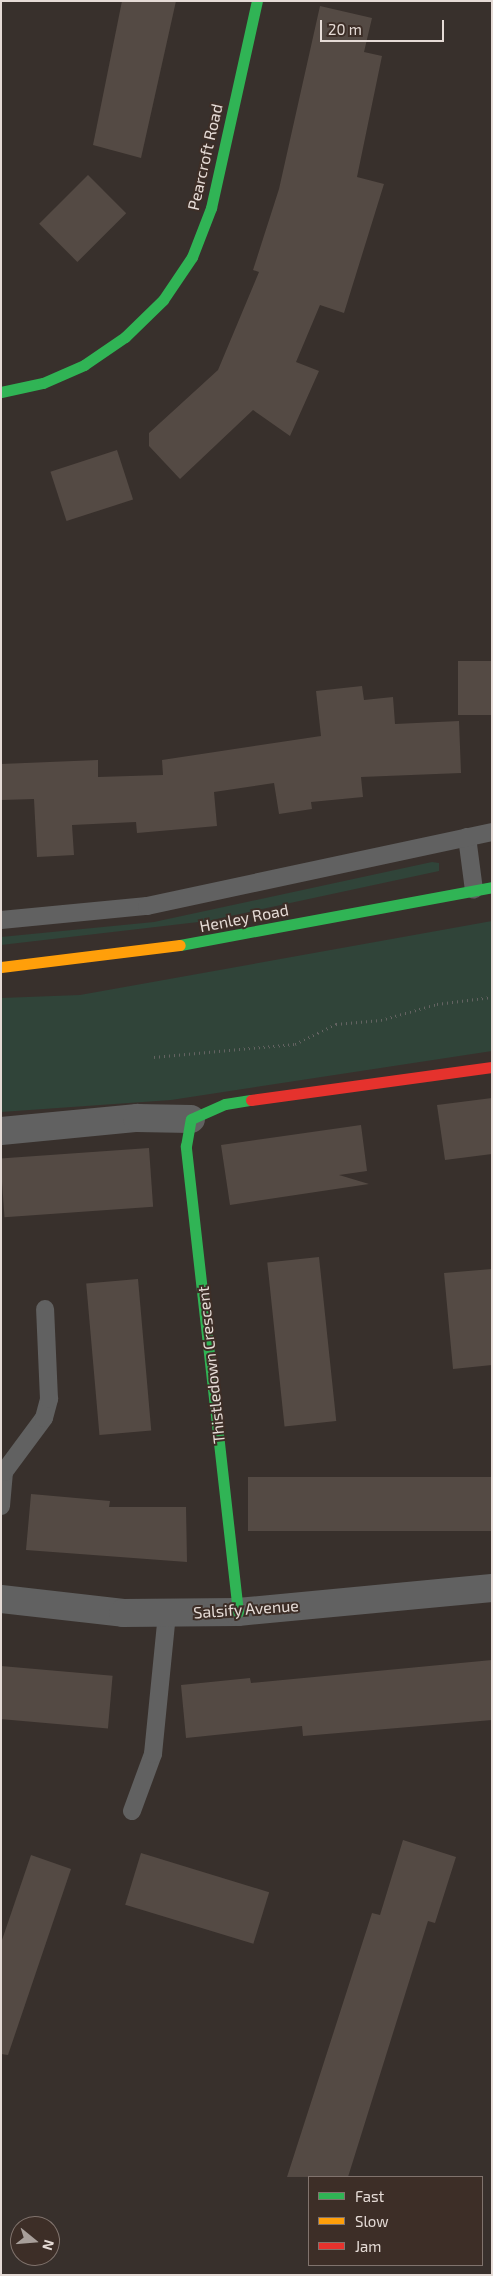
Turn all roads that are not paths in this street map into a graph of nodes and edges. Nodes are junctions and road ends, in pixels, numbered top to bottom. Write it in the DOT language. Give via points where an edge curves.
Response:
graph roads {
  1 [pos="257,1"];
  2 [pos="1,392"];
  3 [pos="492,832"];
  4 [pos="467,837"];
  5 [pos="483,888"];
  6 [pos="1,920"];
  7 [pos="1,967"];
  8 [pos="492,1067"];
  9 [pos="191,1119"];
  10 [pos="1,1130"];
  11 [pos="45,1309"];
  12 [pos="1,1506"];
  13 [pos="492,1588"];
  14 [pos="1,1599"];
  15 [pos="238,1612"];
  16 [pos="167,1614"];
  17 [pos="132,1811"];
  1 -- 2 [label="street, Pearcroft Road" via="211,208 192,257 163,300 125,337 59,376"];
  3 -- 4 [label="lane"];
  4 -- 5 [label="lane"];
  4 -- 6 [label="lane" via="147,906"];
  5 -- 7 [label="street, Henley Road" via="210,941"];
  8 -- 9 [label="street" via="225,1104"];
  9 -- 10 [label="street" via="138,1118"];
  9 -- 15 [label="street, Thistledown Crescent" via="186,1146"];
  11 -- 12 [label="lane" via="49,1398 44,1418 4,1472"];
  13 -- 15 [label="street, Salsify Avenue"];
  14 -- 16 [label="street, Salsify Avenue" via="123,1614"];
  15 -- 16 [label="street, Salsify Avenue"];
  16 -- 17 [label="lane" via="153,1754"];
}
